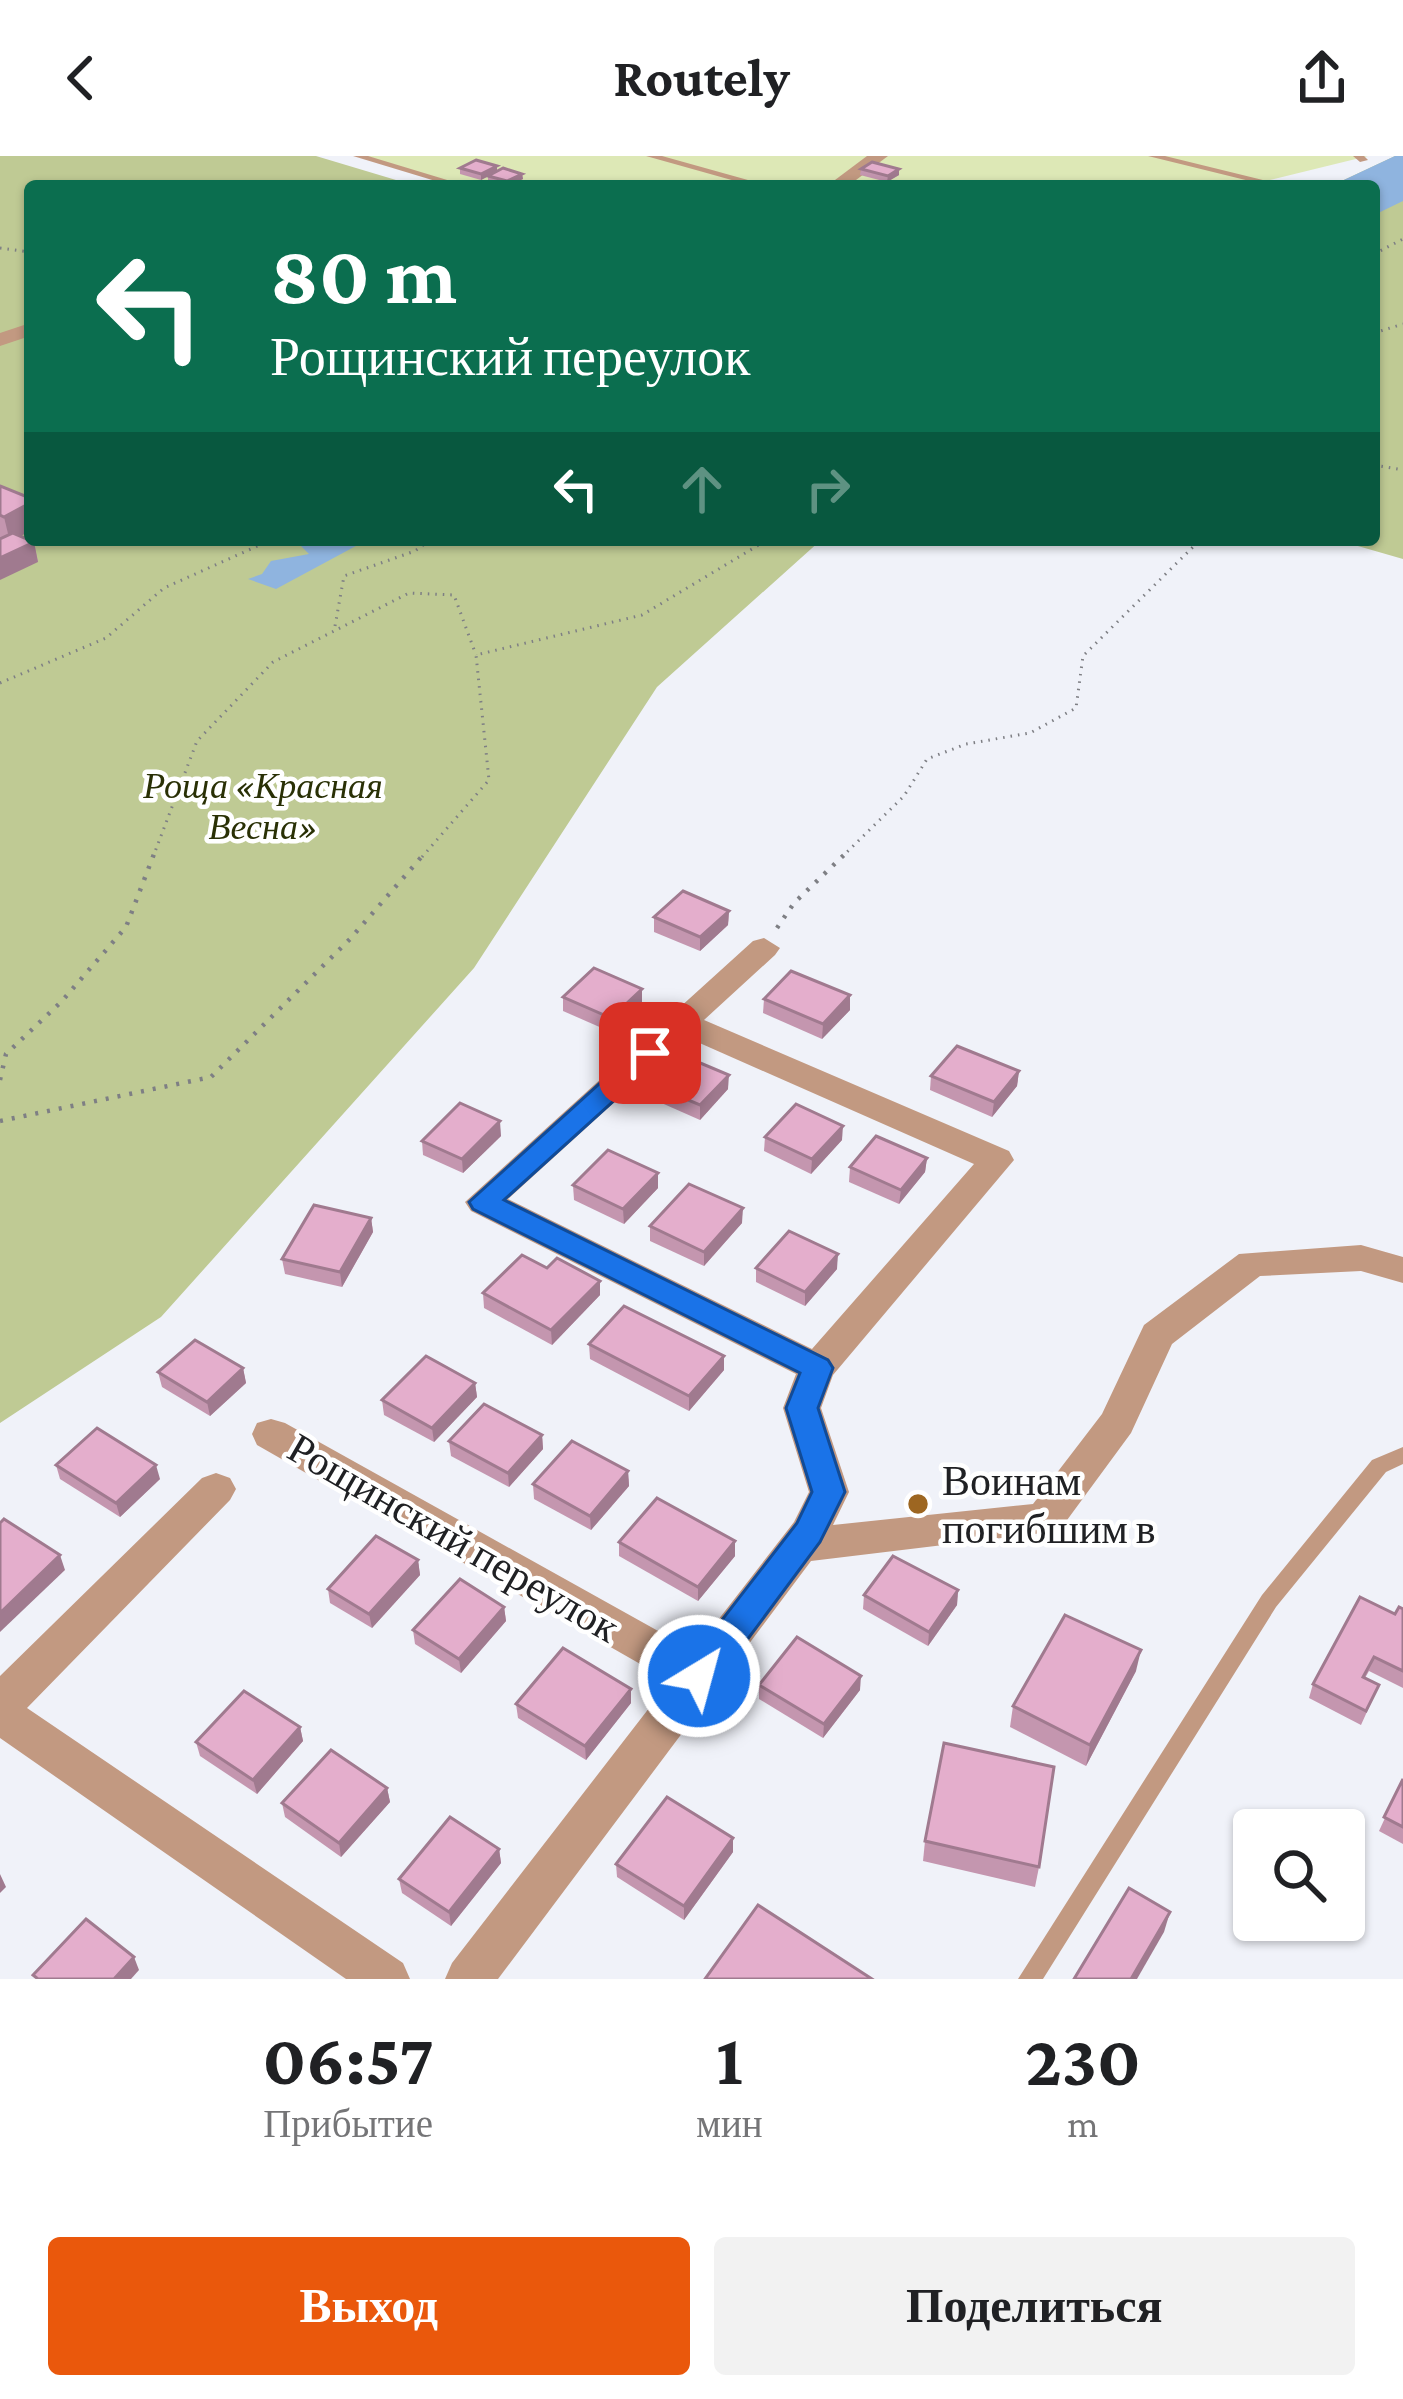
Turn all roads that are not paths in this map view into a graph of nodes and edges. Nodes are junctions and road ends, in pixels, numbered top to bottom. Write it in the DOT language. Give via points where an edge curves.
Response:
graph roads {
  1 [pos="358,156"];
  2 [pos="651,156"];
  3 [pos="879,156"];
  4 [pos="1153,156"];
  5 [pos="441,180"];
  6 [pos="741,180"];
  7 [pos="845,180"];
  8 [pos="1257,180"];
  9 [pos="764,948"];
  10 [pos="683,1023"];
  11 [pos="1403,1270"];
  12 [pos="817,1368"];
  13 [pos="272,1433"];
  14 [pos="1403,1455"];
  15 [pos="216,1489"];
  16 [pos="798,1546"];
  17 [pos="699,1676"];
  18 [pos="386,1979"];
  19 [pos="469,1979"];
  20 [pos="1030,1979"];
  1 -- 5 [label="lane"];
  2 -- 6 [label="lane"];
  3 -- 7 [label="street"];
  4 -- 8 [label="lane"];
  9 -- 10 [label="street"];
  10 -- 12 [label="street" via="997,1160"];
  10 -- 12 [label="street" via="483,1202"];
  11 -- 16 [label="street" via="1361,1258 1252,1263 1157,1335 1117,1422 1045,1519"];
  12 -- 16 [label="street" via="802,1408 829,1492"];
  13 -- 17 [label="street, Рощинский переулок"];
  14 -- 20 [label="lane" via="1379,1466 1269,1601"];
  15 -- 18 [label="street" via="13,1691 4,1709"];
  16 -- 17 [label="street"];
  17 -- 19 [label="street"];
}
